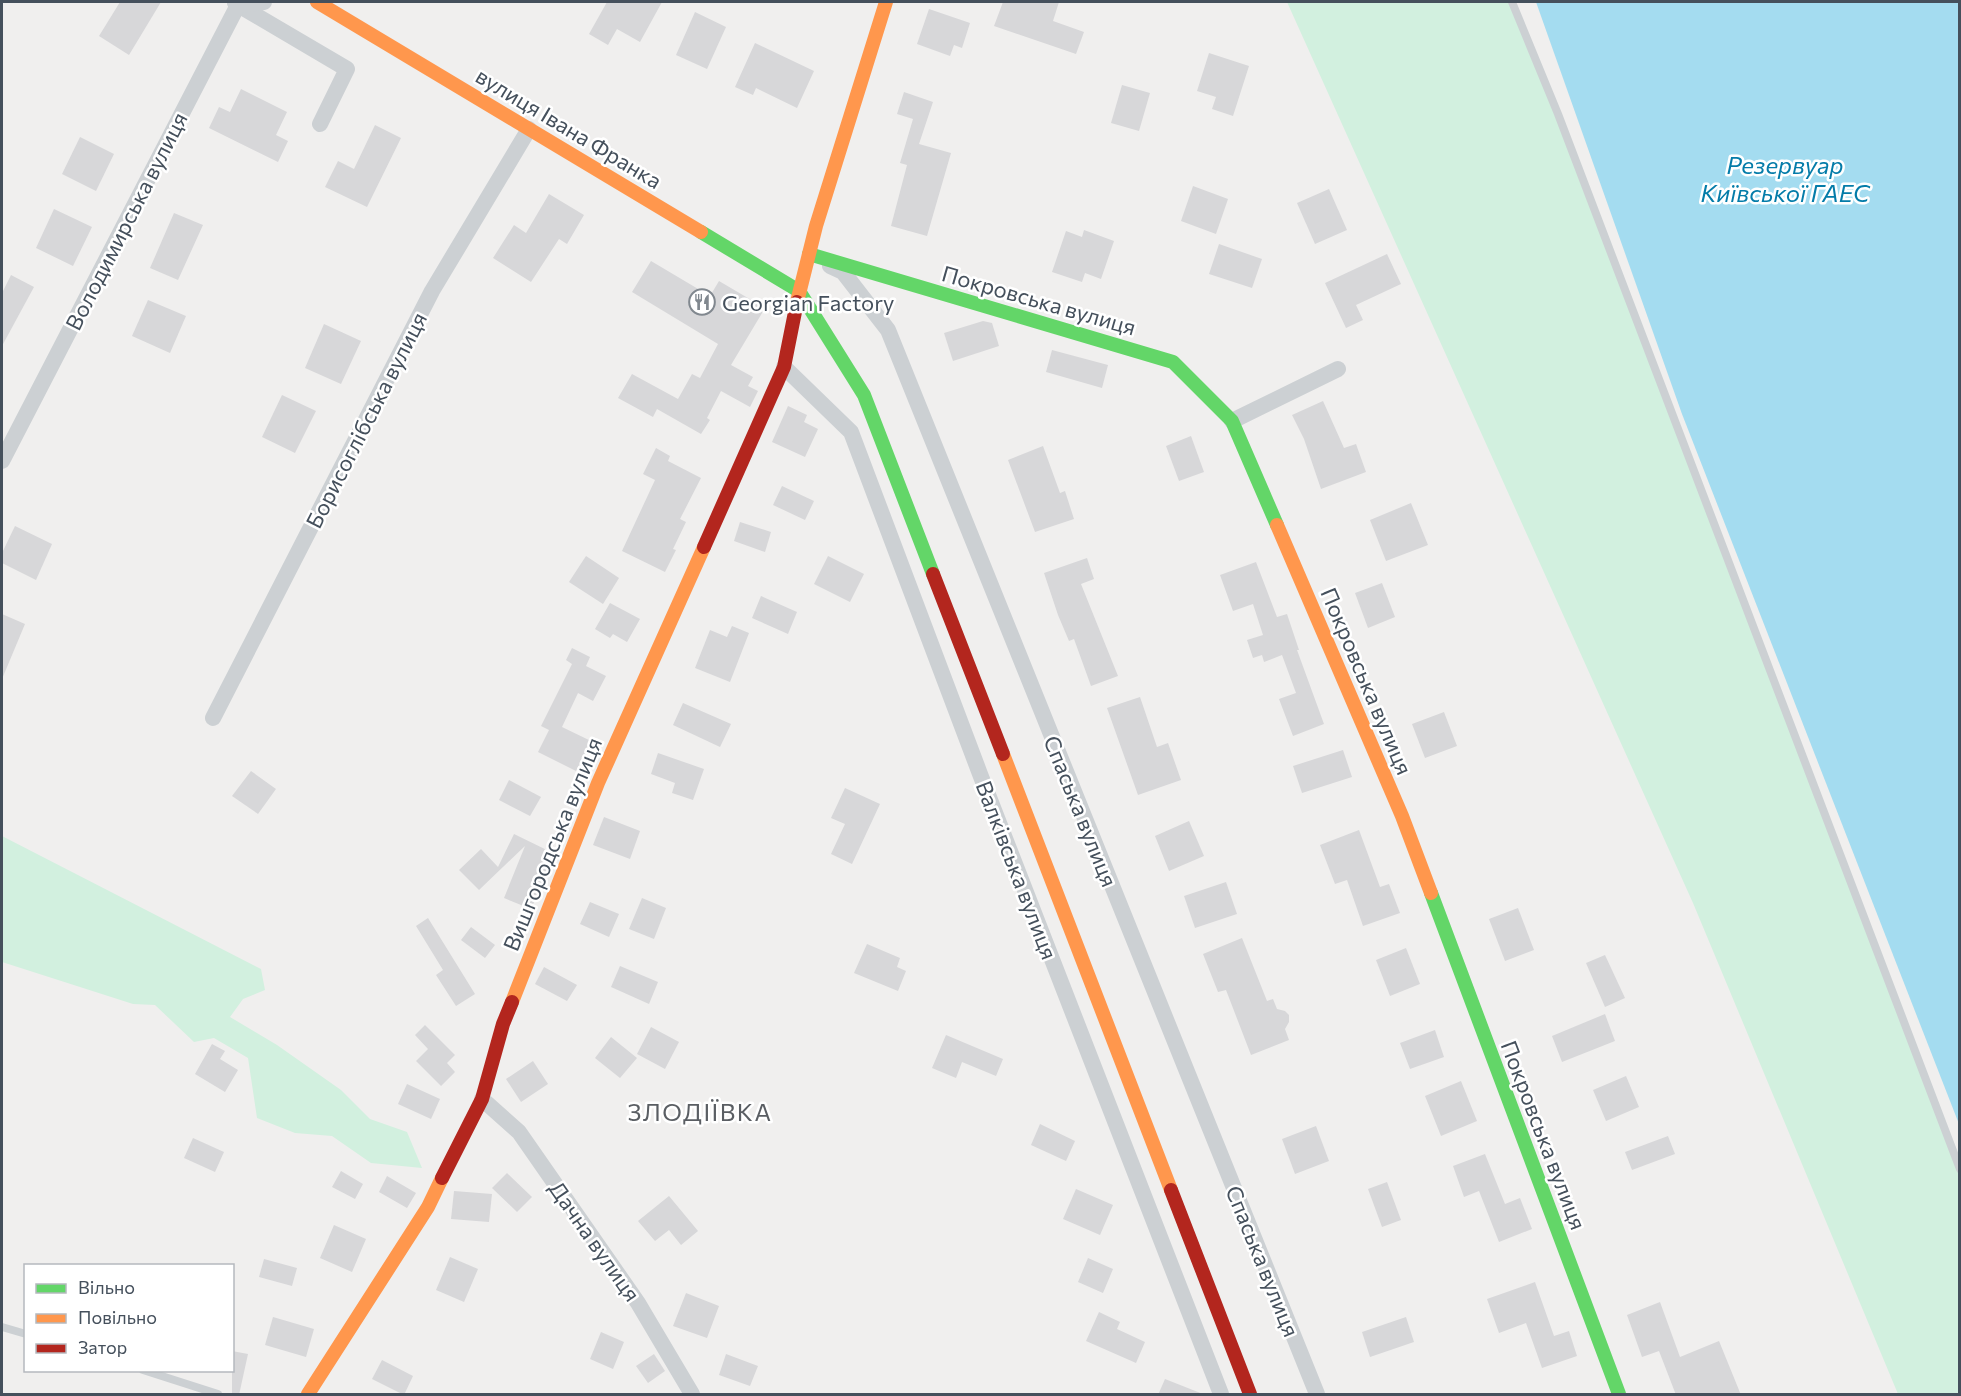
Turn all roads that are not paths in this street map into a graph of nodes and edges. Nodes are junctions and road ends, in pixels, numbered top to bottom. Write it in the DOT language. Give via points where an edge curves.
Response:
graph roads {
  1 [pos="264,2"];
  2 [pos="317,2"];
  3 [pos="886,2"];
  4 [pos="1512,2"];
  5 [pos="235,3"];
  6 [pos="320,124"];
  7 [pos="529,129"];
  8 [pos="809,254"];
  9 [pos="799,291"];
  10 [pos="784,367"];
  11 [pos="1338,369"];
  12 [pos="1232,422"];
  13 [pos="2,461"];
  14 [pos="924,554"];
  15 [pos="901,563"];
  16 [pos="213,718"];
  17 [pos="482,1099"];
  18 [pos="1136,1100"];
  19 [pos="1111,1111"];
  20 [pos="1959,1168"];
  21 [pos="2,1327"];
  22 [pos="24,1333"];
  23 [pos="146,1372"];
  24 [pos="218,1395"];
  25 [pos="308,1395"];
  26 [pos="692,1395"];
  27 [pos="1221,1395"];
  28 [pos="1250,1395"];
  29 [pos="1317,1395"];
  30 [pos="1619,1395"];
  1 -- 5 [label="street"];
  2 -- 7 [label="street, вулиця Івана Франка"];
  3 -- 8 [label="street, Вишгородська вулиця"];
  4 -- 20 [label="lane"];
  5 -- 6 [label="street" via="347,69"];
  5 -- 13 [label="street, Володимирська вулиця"];
  7 -- 9 [label="street, вулиця Івана Франка"];
  7 -- 16 [label="street, Борисоглібська вулиця" via="432,291"];
  8 -- 9 [label="street, Вишгородська вулиця"];
  8 -- 12 [label="street, Покровська вулиця" via="1173,362"];
  8 -- 29 [label="street, Спаська вулиця" via="843,272 888,330"];
  9 -- 10 [label="street, Вишгородська вулиця"];
  9 -- 14 [label="street" via="864,395"];
  10 -- 15 [label="street, Валківська вулиця" via="851,432"];
  10 -- 17 [label="street, Вишгородська вулиця" via="598,783 503,1024"];
  11 -- 12 [label="street"];
  12 -- 30 [label="street, Покровська вулиця" via="1402,816"];
  14 -- 15 [label="street"];
  14 -- 18 [label="street"];
  15 -- 19 [label="street, Валківська вулиця"];
  17 -- 25 [label="street, Вишгородська вулиця" via="428,1207"];
  17 -- 26 [label="street, Дачна вулиця" via="519,1132 638,1303"];
  18 -- 19 [label="street"];
  18 -- 28 [label="street"];
  19 -- 27 [label="street, Валківська вулиця"];
  21 -- 22 [label="lane"];
  23 -- 24 [label="lane"];
}
